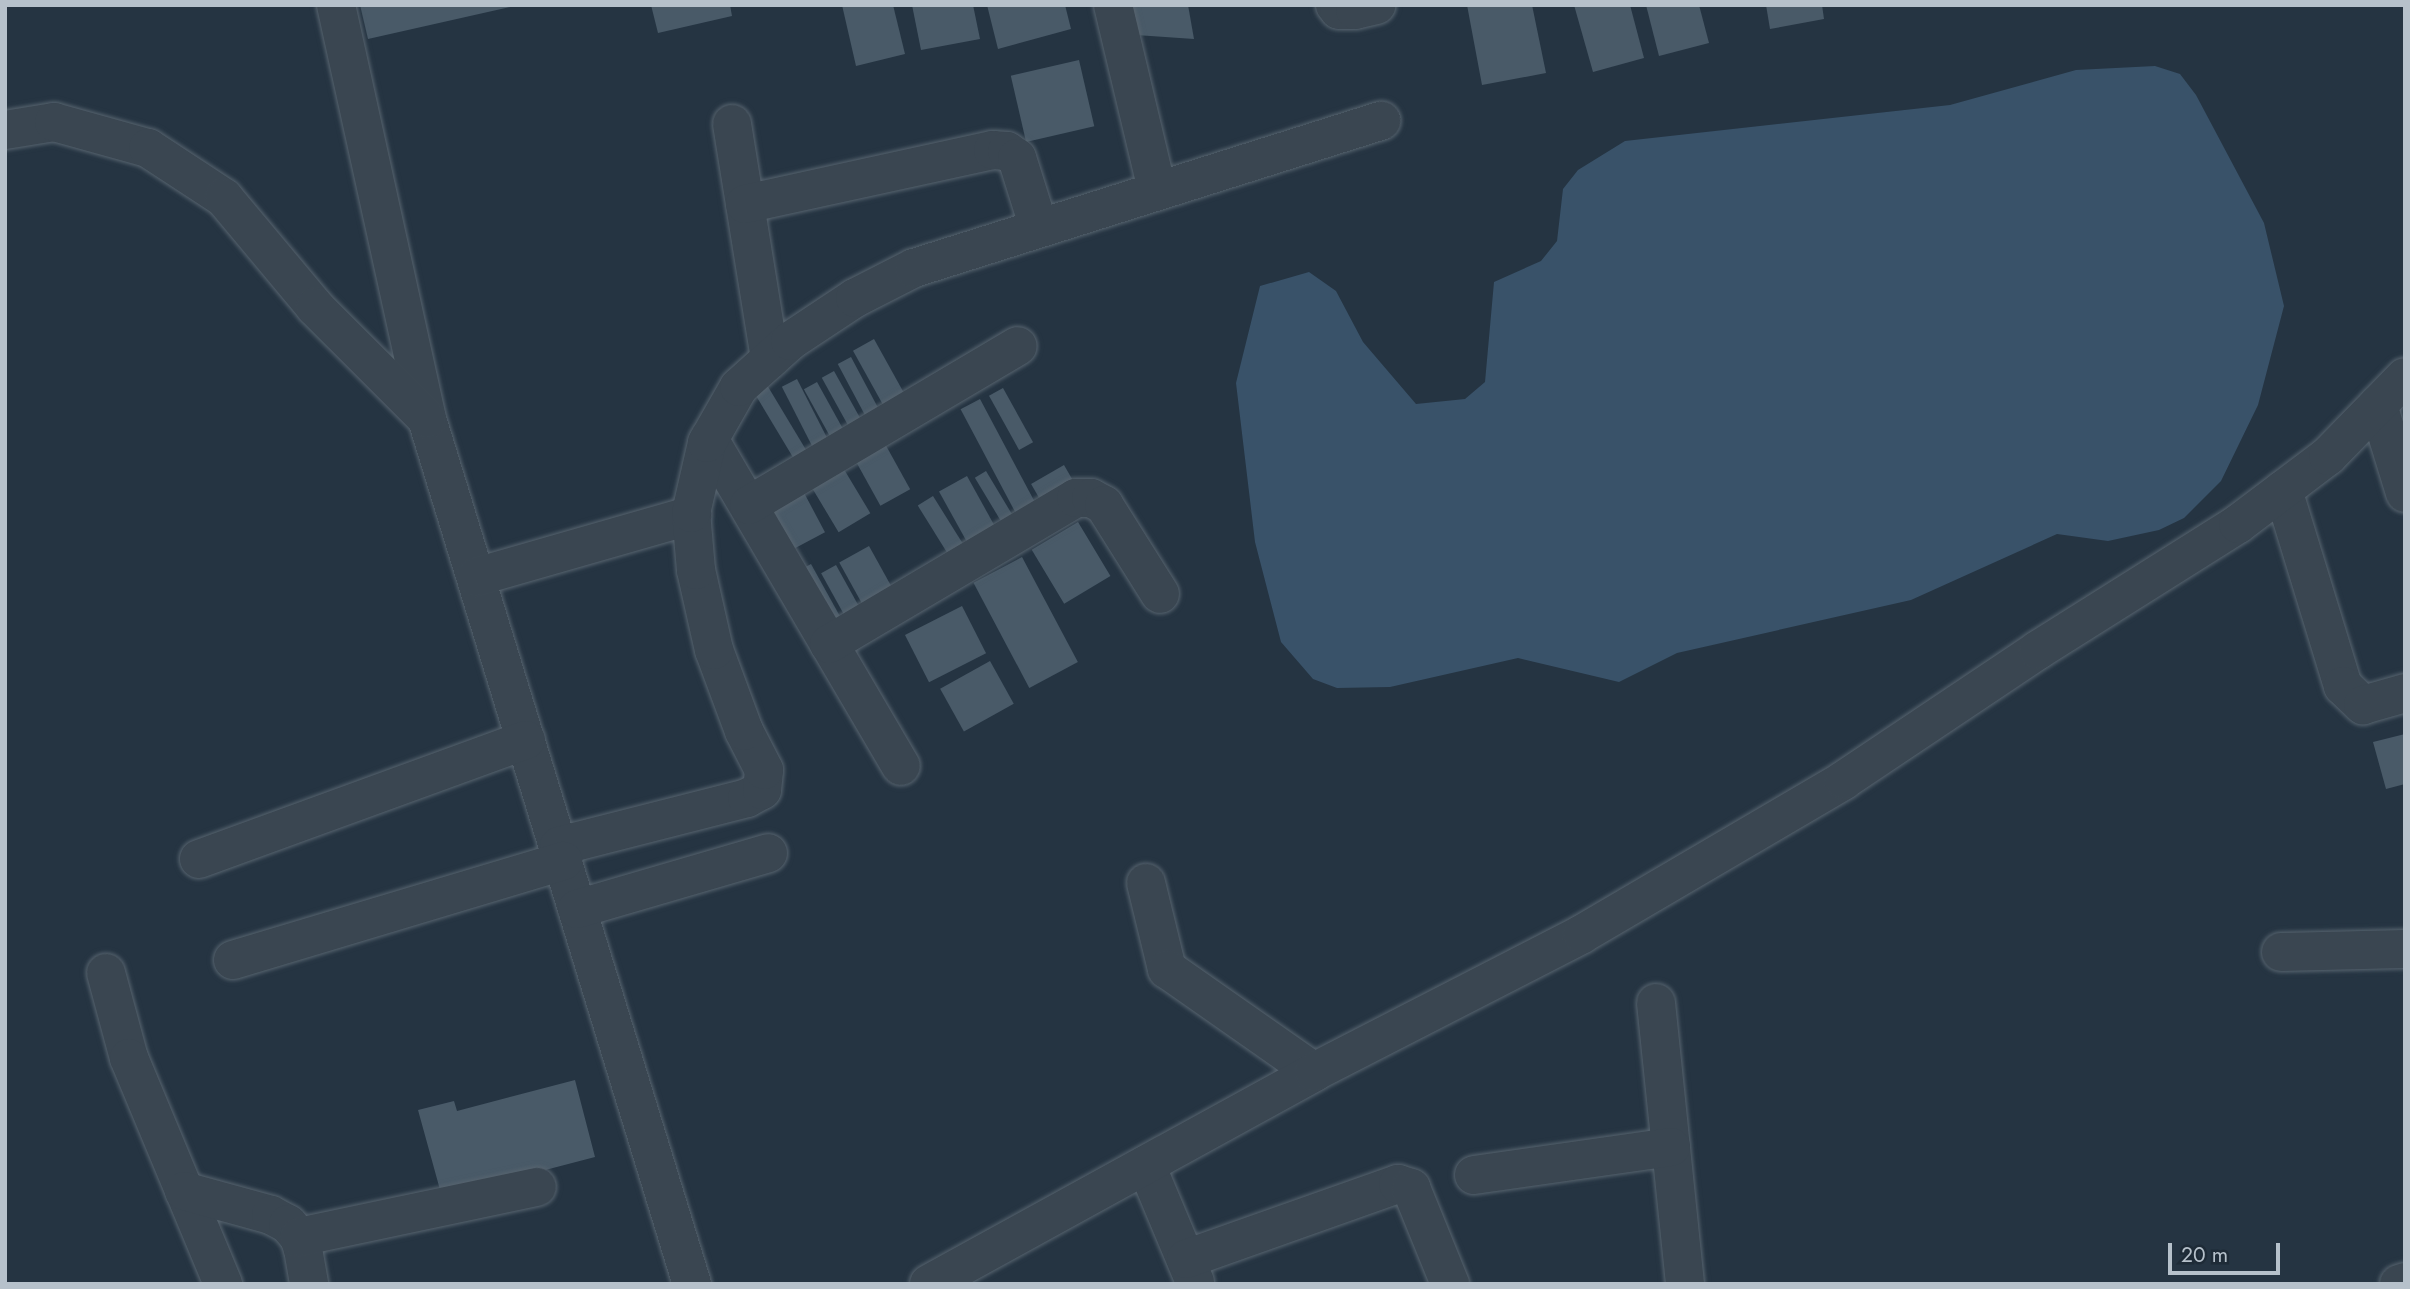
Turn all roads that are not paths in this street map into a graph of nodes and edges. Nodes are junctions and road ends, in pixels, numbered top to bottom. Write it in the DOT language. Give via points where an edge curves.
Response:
graph roads {
  1 [pos="336,5"];
  2 [pos="1113,5"];
  3 [pos="1335,5"];
  4 [pos="1376,5"];
  5 [pos="1381,121"];
  6 [pos="732,124"];
  7 [pos="5,130"];
  8 [pos="1157,190"];
  9 [pos="745,204"];
  10 [pos="1039,228"];
  11 [pos="1018,346"];
  12 [pos="770,359"];
  13 [pos="2405,377"];
  14 [pos="2378,405"];
  15 [pos="427,419"];
  16 [pos="709,439"];
  17 [pos="2283,490"];
  18 [pos="2405,492"];
  19 [pos="749,505"];
  20 [pos="692,515"];
  21 [pos="476,577"];
  22 [pos="1160,594"];
  23 [pos="829,644"];
  24 [pos="2405,694"];
  25 [pos="526,740"];
  26 [pos="901,766"];
  27 [pos="768,853"];
  28 [pos="561,854"];
  29 [pos="199,859"];
  30 [pos="1146,883"];
  31 [pos="577,909"];
  32 [pos="2405,950"];
  33 [pos="2281,952"];
  34 [pos="233,960"];
  35 [pos="106,972"];
  36 [pos="1656,1003"];
  37 [pos="1314,1072"];
  38 [pos="1671,1147"];
  39 [pos="1146,1165"];
  40 [pos="1474,1175"];
  41 [pos="537,1187"];
  42 [pos="184,1191"];
  43 [pos="299,1237"];
  44 [pos="1191,1271"];
  45 [pos="937,1282"];
  46 [pos="2405,1282"];
  47 [pos="223,1284"];
  48 [pos="309,1284"];
  49 [pos="692,1284"];
  50 [pos="1450,1284"];
  51 [pos="1685,1284"];
  52 [pos="2399,1284"];
  1 -- 15 [label="street"];
  2 -- 8 [label="street"];
  3 -- 4 [label="street" via="1339,10 1355,10"];
  5 -- 8 [label="street"];
  6 -- 9 [label="street"];
  7 -- 15 [label="street" via="54,122 148,148 224,198 315,307"];
  8 -- 10 [label="street"];
  9 -- 10 [label="street" via="993,150 1007,151 1017,158"];
  9 -- 12 [label="street"];
  10 -- 12 [label="street" via="914,268 855,298"];
  11 -- 19 [label="street"];
  12 -- 16 [label="street" via="739,387"];
  13 -- 14 [label="street"];
  14 -- 17 [label="street" via="2328,456"];
  14 -- 18 [label="street"];
  15 -- 21 [label="street"];
  16 -- 19 [label="street"];
  16 -- 20 [label="street"];
  17 -- 24 [label="street" via="2343,686 2363,705"];
  17 -- 37 [label="street" via="2238,524 1844,780 1581,934"];
  19 -- 23 [label="street"];
  20 -- 21 [label="street"];
  20 -- 28 [label="street" via="696,570 714,650 764,770 762,790"];
  21 -- 25 [label="street"];
  22 -- 23 [label="street" via="1104,505 1091,498 1076,498"];
  23 -- 26 [label="street"];
  25 -- 28 [label="street"];
  25 -- 29 [label="street"];
  27 -- 31 [label="street"];
  28 -- 31 [label="street"];
  28 -- 34 [label="street"];
  30 -- 37 [label="street" via="1167,969"];
  31 -- 49 [label="street"];
  32 -- 33 [label="street"];
  35 -- 42 [label="street" via="129,1058"];
  36 -- 38 [label="street"];
  37 -- 39 [label="street"];
  38 -- 40 [label="street"];
  38 -- 51 [label="street"];
  39 -- 44 [label="street"];
  39 -- 45 [label="street"];
  41 -- 43 [label="street"];
  42 -- 43 [label="street" via="271,1215 288,1223"];
  42 -- 47 [label="street"];
  43 -- 48 [label="street"];
  44 -- 50 [label="street" via="1398,1184 1411,1188"];
  46 -- 52 [label="street"];
}
